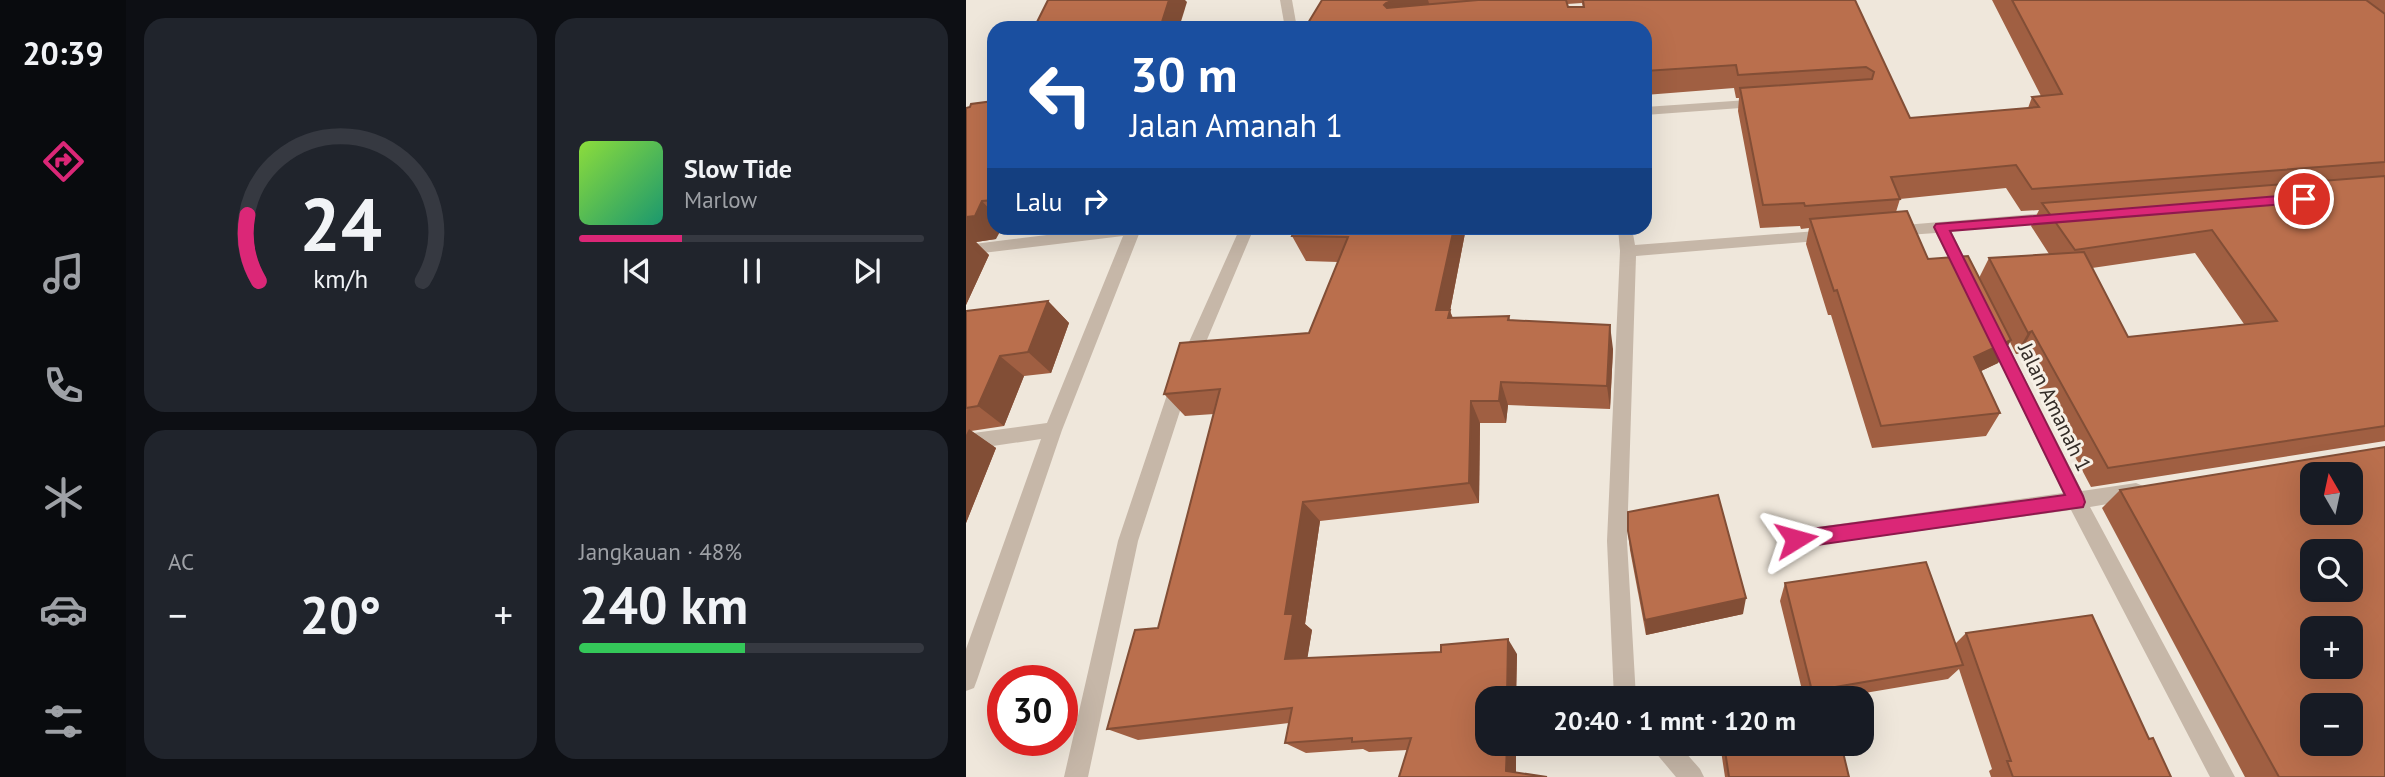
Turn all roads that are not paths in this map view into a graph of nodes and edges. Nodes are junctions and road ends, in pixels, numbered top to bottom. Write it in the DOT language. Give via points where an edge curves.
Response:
graph roads {
  1 [pos="1286,0"];
  2 [pos="1290,21"];
  3 [pos="1780,102"];
  4 [pos="1652,111"];
  5 [pos="2078,215"];
  6 [pos="1941,227"];
  7 [pos="1873,232"];
  8 [pos="1846,234"];
  9 [pos="1081,235"];
  10 [pos="1131,235"];
  11 [pos="1244,235"];
  12 [pos="1626,235"];
  13 [pos="966,250"];
  14 [pos="1628,251"];
  15 [pos="1972,289"];
  16 [pos="1984,314"];
  17 [pos="1053,429"];
  18 [pos="966,442"];
  19 [pos="2157,488"];
  20 [pos="2077,502"];
  21 [pos="1796,539"];
  22 [pos="966,680"];
  23 [pos="1624,686"];
  24 [pos="1674,756"];
  25 [pos="1076,777"];
  26 [pos="1692,777"];
  27 [pos="2223,777"];
  1 -- 2 [label="street"];
  3 -- 4 [label="street"];
  5 -- 6 [label="street"];
  6 -- 7 [label="street"];
  6 -- 15 [label="street"];
  8 -- 14 [label="street"];
  9 -- 13 [label="street"];
  10 -- 17 [label="street"];
  11 -- 25 [label="street" via="1181,380 1129,541"];
  12 -- 14 [label="street"];
  14 -- 23 [label="street" via="1617,541"];
  16 -- 20 [label="street, Jalan Amanah 1"];
  17 -- 18 [label="street"];
  17 -- 22 [label="street"];
  19 -- 20 [label="street"];
  20 -- 21 [label="street"];
  20 -- 27 [label="street, Jalan Amanah 1"];
  24 -- 26 [label="street"];
}
